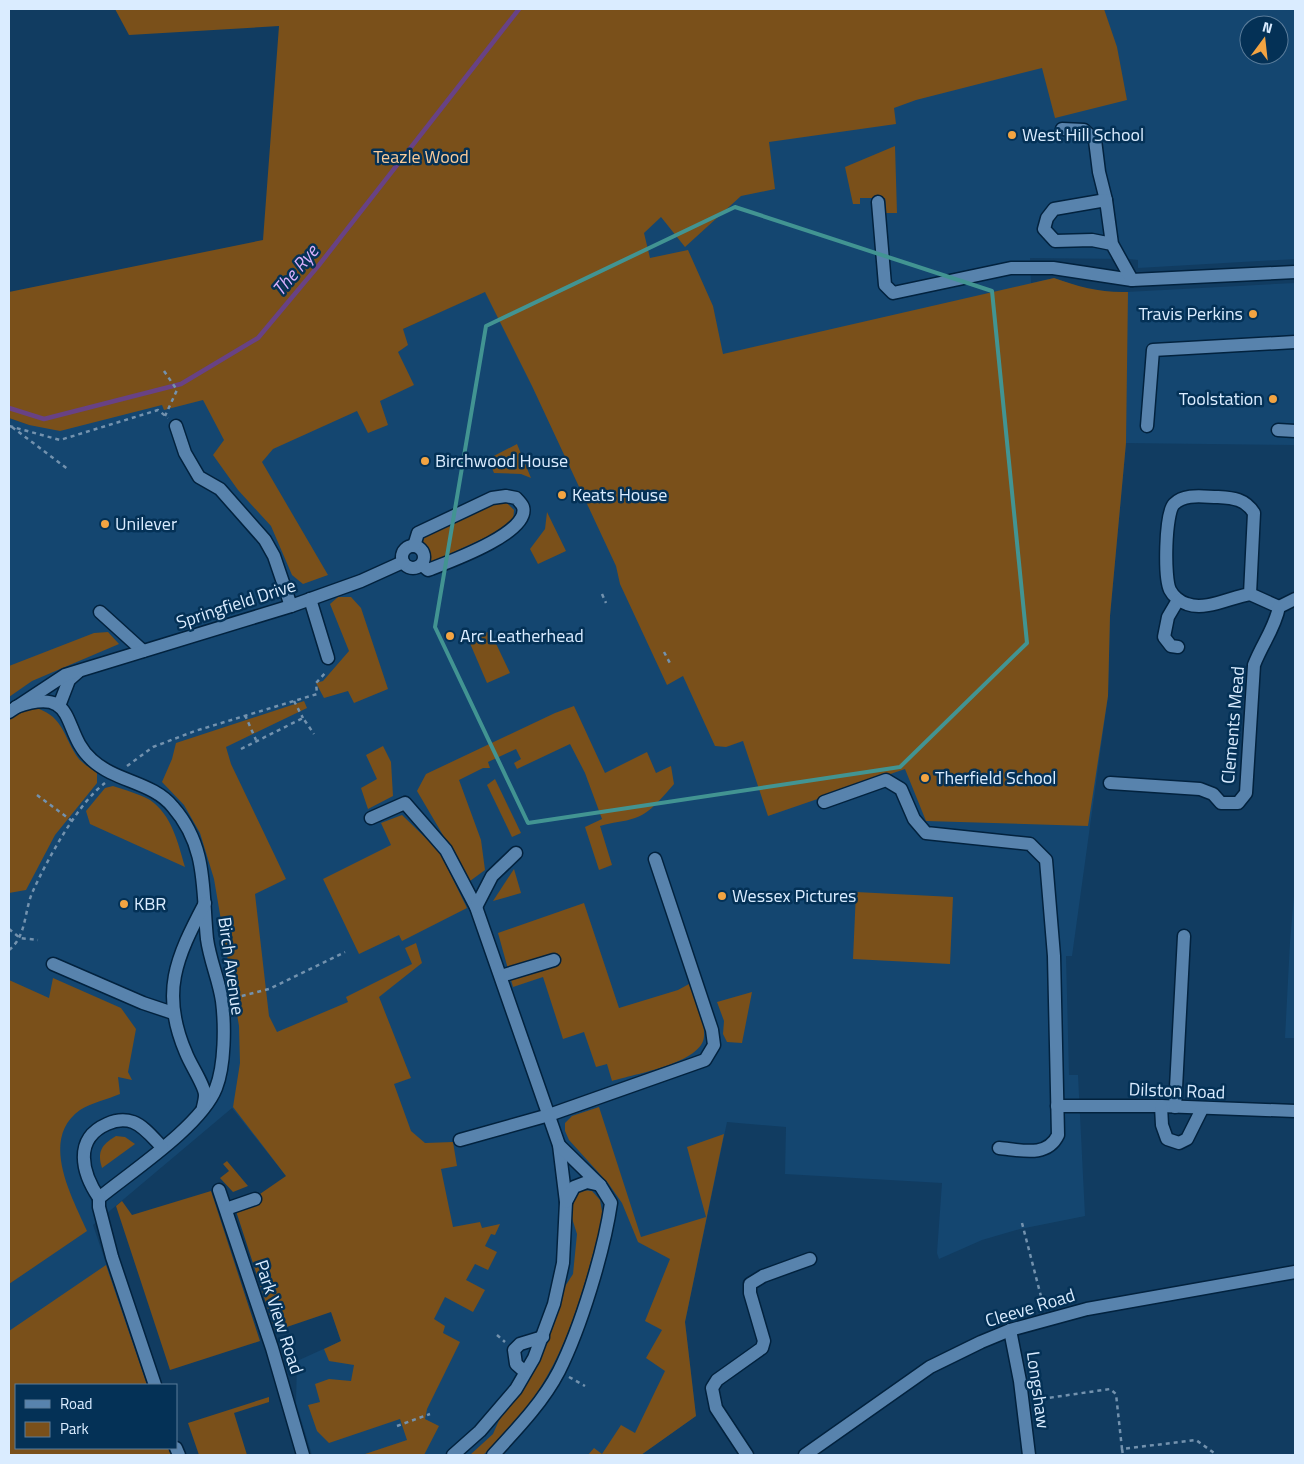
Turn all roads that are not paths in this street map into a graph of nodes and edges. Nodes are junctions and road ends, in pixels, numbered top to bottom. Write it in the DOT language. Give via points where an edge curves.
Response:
graph roads {
  1 [pos="1062,129"];
  2 [pos="1106,200"];
  3 [pos="878,202"];
  4 [pos="1112,244"];
  5 [pos="1295,272"];
  6 [pos="1132,280"];
  7 [pos="1295,342"];
  8 [pos="176,426"];
  9 [pos="1147,426"];
  10 [pos="1278,430"];
  11 [pos="1295,431"];
  12 [pos="414,546"];
  13 [pos="403,562"];
  14 [pos="422,565"];
  15 [pos="1250,594"];
  16 [pos="310,599"];
  17 [pos="1295,599"];
  18 [pos="1178,600"];
  19 [pos="292,606"];
  20 [pos="1279,607"];
  21 [pos="100,612"];
  22 [pos="1178,647"];
  23 [pos="143,651"];
  24 [pos="328,658"];
  25 [pos="78,672"];
  26 [pos="59,706"];
  27 [pos="12,709"];
  28 [pos="1110,783"];
  29 [pos="824,802"];
  30 [pos="372,818"];
  31 [pos="516,853"];
  32 [pos="655,859"];
  33 [pos="205,903"];
  34 [pos="476,907"];
  35 [pos="1184,936"];
  36 [pos="554,960"];
  37 [pos="53,964"];
  38 [pos="500,976"];
  39 [pos="173,1013"];
  40 [pos="1057,1106"];
  41 [pos="1161,1106"];
  42 [pos="1175,1107"];
  43 [pos="1202,1109"];
  44 [pos="1295,1111"];
  45 [pos="201,1114"];
  46 [pos="549,1115"];
  47 [pos="460,1140"];
  48 [pos="559,1145"];
  49 [pos="162,1147"];
  50 [pos="999,1148"];
  51 [pos="600,1185"];
  52 [pos="219,1190"];
  53 [pos="99,1198"];
  54 [pos="255,1199"];
  55 [pos="566,1202"];
  56 [pos="226,1209"];
  57 [pos="810,1259"];
  58 [pos="1295,1272"];
  59 [pos="1010,1330"];
  60 [pos="542,1337"];
  61 [pos="526,1372"];
  62 [pos="155,1384"];
  63 [pos="303,1455"];
  64 [pos="453,1455"];
  65 [pos="493,1455"];
  66 [pos="747,1455"];
  67 [pos="805,1455"];
  68 [pos="1029,1455"];
  1 -- 2 [label="street" via="1084,130 1095,140"];
  2 -- 4 [label="street"];
  2 -- 4 [label="street" via="1054,209 1046,218 1044,229 1055,241 1092,240"];
  3 -- 6 [label="street" via="885,285 893,293 1011,268 1053,268"];
  4 -- 6 [label="street"];
  5 -- 6 [label="street"];
  7 -- 9 [label="street" via="1153,350"];
  8 -- 19 [label="street" via="185,453 199,477 220,489 265,540"];
  10 -- 11 [label="street"];
  12 -- 13 [label="street" via="404,550"];
  12 -- 14 [label="street" via="424,552"];
  12 -- 14 [label="street" via="418,533 492,498 516,498 523,507 523,515 508,534 428,570"];
  13 -- 14 [label="street" via="410,568"];
  13 -- 16 [label="street, Springfield Drive"];
  15 -- 18 [label="street" via="1201,606"];
  15 -- 18 [label="street" via="1254,513 1250,506 1235,498 1189,497 1174,504 1169,512 1167,582"];
  15 -- 20 [label="street"];
  16 -- 19 [label="street, Springfield Drive"];
  16 -- 24 [label="street"];
  17 -- 20 [label="street"];
  18 -- 22 [label="street" via="1168,617 1164,637 1171,646"];
  19 -- 23 [label="street, Springfield Drive"];
  20 -- 28 [label="street, Clements Mead" via="1276,624 1254,665 1246,793 1238,803 1221,803 1213,794 1200,789"];
  21 -- 23 [label="street"];
  23 -- 25 [label="street, Springfield Drive"];
  25 -- 26 [label="street" via="66,686"];
  25 -- 27 [label="street, Springfield Drive" via="65,675"];
  26 -- 27 [label="street, Springfield Drive" via="43,700"];
  26 -- 33 [label="street, Birch Avenue" via="91,760 114,776 152,790 173,806 192,834 204,876"];
  29 -- 40 [label="street" via="886,780 901,789 914,819 926,833 1030,844 1046,860 1054,956"];
  30 -- 34 [label="street" via="405,803 446,850"];
  31 -- 34 [label="street" via="492,876"];
  32 -- 46 [label="street" via="712,1030 714,1045 705,1060"];
  33 -- 39 [label="street" via="176,966 171,994"];
  33 -- 45 [label="street, Birch Avenue" via="211,965 222,1001 222,1060 216,1088"];
  34 -- 38 [label="street"];
  35 -- 42 [label="street"];
  36 -- 38 [label="street"];
  37 -- 39 [label="street"];
  38 -- 46 [label="street"];
  39 -- 45 [label="street" via="185,1052 206,1094"];
  40 -- 41 [label="street, Dilston Road"];
  40 -- 50 [label="street" via="1058,1135 1054,1144 1045,1150"];
  41 -- 42 [label="street, Dilston Road"];
  41 -- 43 [label="street" via="1162,1126 1167,1138 1179,1143 1187,1139"];
  42 -- 43 [label="street, Dilston Road"];
  43 -- 44 [label="street, Dilston Road"];
  45 -- 49 [label="street, Birch Avenue"];
  46 -- 47 [label="street"];
  46 -- 48 [label="street"];
  48 -- 51 [label="street"];
  48 -- 55 [label="street"];
  49 -- 53 [label="street, Birch Avenue"];
  49 -- 53 [label="street" via="134,1123 122,1120 99,1127 85,1145 84,1158 88,1182"];
  51 -- 55 [label="street" via="587,1182 574,1187"];
  51 -- 65 [label="street" via="611,1203 607,1230 577,1326 559,1371 525,1421"];
  52 -- 56 [label="street, Park View Road"];
  53 -- 62 [label="street" via="112,1257"];
  54 -- 56 [label="street"];
  55 -- 60 [label="street" via="563,1263 554,1304"];
  56 -- 63 [label="street, Park View Road"];
  57 -- 66 [label="street" via="750,1284 764,1341 762,1348 717,1380 712,1388 716,1408"];
  58 -- 59 [label="street, Cleeve Road" via="1087,1309"];
  59 -- 67 [label="street, Cleeve Road" via="930,1367"];
  59 -- 68 [label="street, Longshaw"];
  60 -- 61 [label="street"];
  60 -- 61 [label="street" via="520,1344 514,1350 516,1364"];
  61 -- 64 [label="street" via="492,1417"];
}
